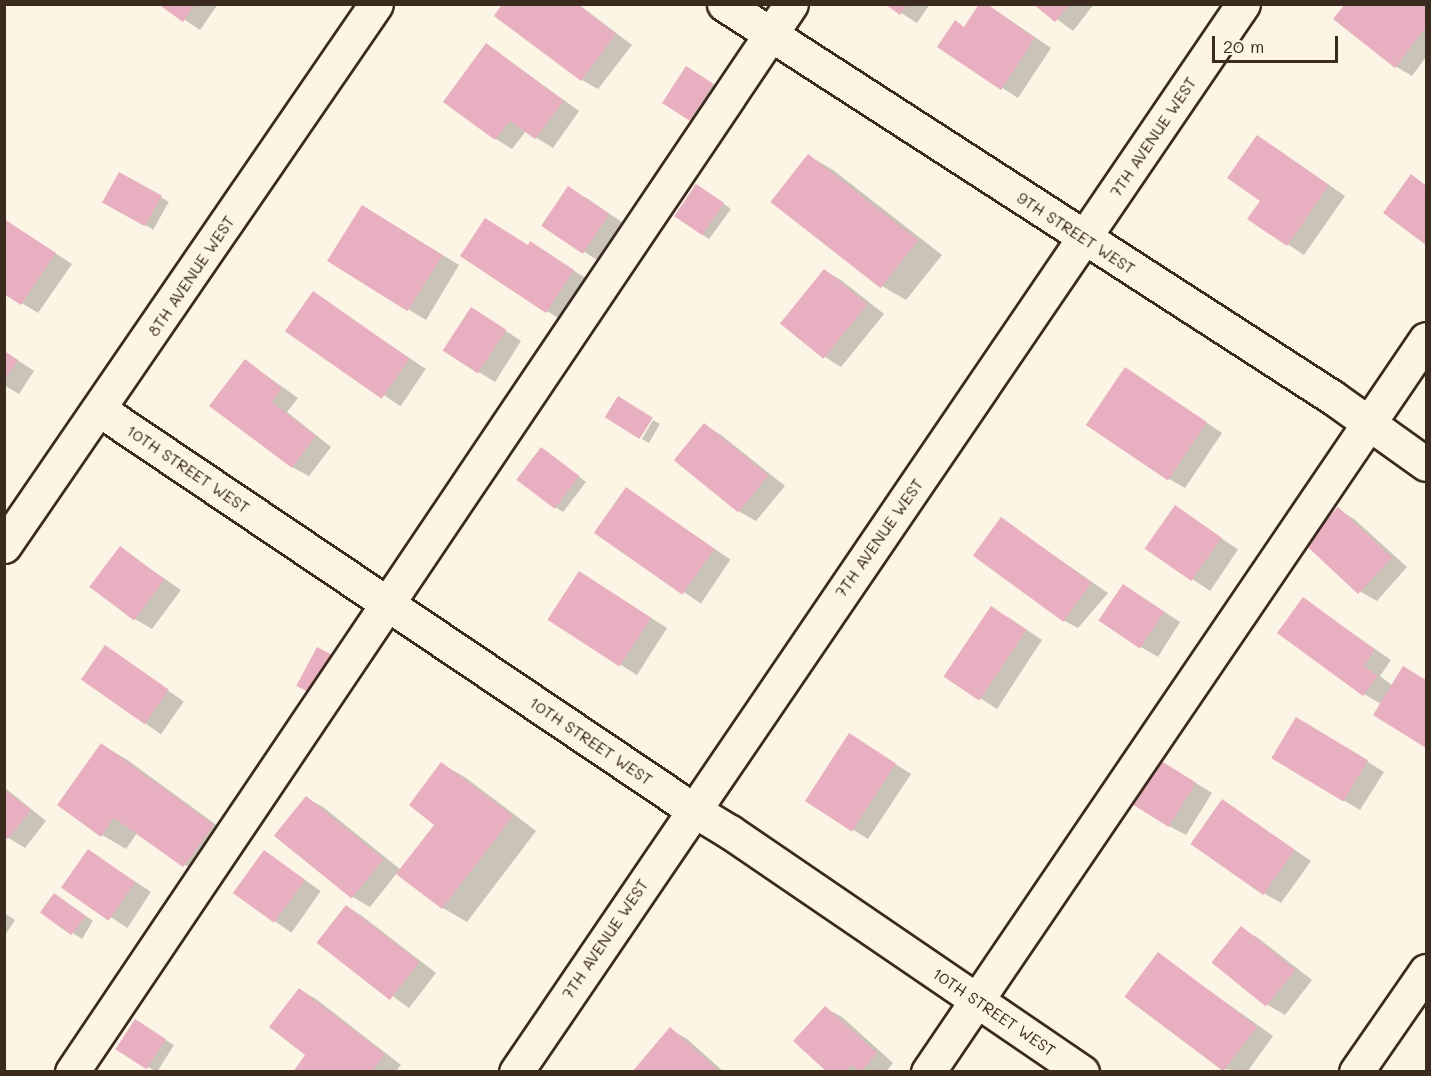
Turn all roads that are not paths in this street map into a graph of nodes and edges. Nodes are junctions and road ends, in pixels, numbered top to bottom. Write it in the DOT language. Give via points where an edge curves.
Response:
graph roads {
  1 [pos="376,4"];
  2 [pos="724,4"];
  3 [pos="791,4"];
  4 [pos="1243,4"];
  5 [pos="770,34"];
  6 [pos="1084,239"];
  7 [pos="1426,339"];
  8 [pos="100,410"];
  9 [pos="1370,424"];
  10 [pos="1426,464"];
  11 [pos="4,546"];
  12 [pos="387,604"];
  13 [pos="692,809"];
  14 [pos="1426,971"];
  15 [pos="977,1000"];
  16 [pos="72,1071"];
  17 [pos="516,1071"];
  18 [pos="928,1071"];
  19 [pos="1082,1071"];
  20 [pos="1356,1071"];
  1 -- 8 [label="street, 8TH AVENUE WEST"];
  2 -- 5 [label="street, 9TH STREET WEST"];
  3 -- 5 [label="street"];
  4 -- 6 [label="street, 7TH AVENUE WEST"];
  5 -- 6 [label="street, 9TH STREET WEST"];
  5 -- 12 [label="street"];
  6 -- 9 [label="street, 9TH STREET WEST"];
  6 -- 13 [label="street, 7TH AVENUE WEST"];
  7 -- 9 [label="street"];
  8 -- 11 [label="street, 8TH AVENUE WEST"];
  8 -- 12 [label="street, 10TH STREET WEST"];
  9 -- 10 [label="street, 9TH STREET WEST"];
  9 -- 15 [label="street"];
  12 -- 13 [label="street, 10TH STREET WEST"];
  12 -- 16 [label="street"];
  13 -- 15 [label="street, 10TH STREET WEST"];
  13 -- 17 [label="street, 7TH AVENUE WEST"];
  14 -- 20 [label="street"];
  15 -- 18 [label="street"];
  15 -- 19 [label="street, 10TH STREET WEST"];
}
